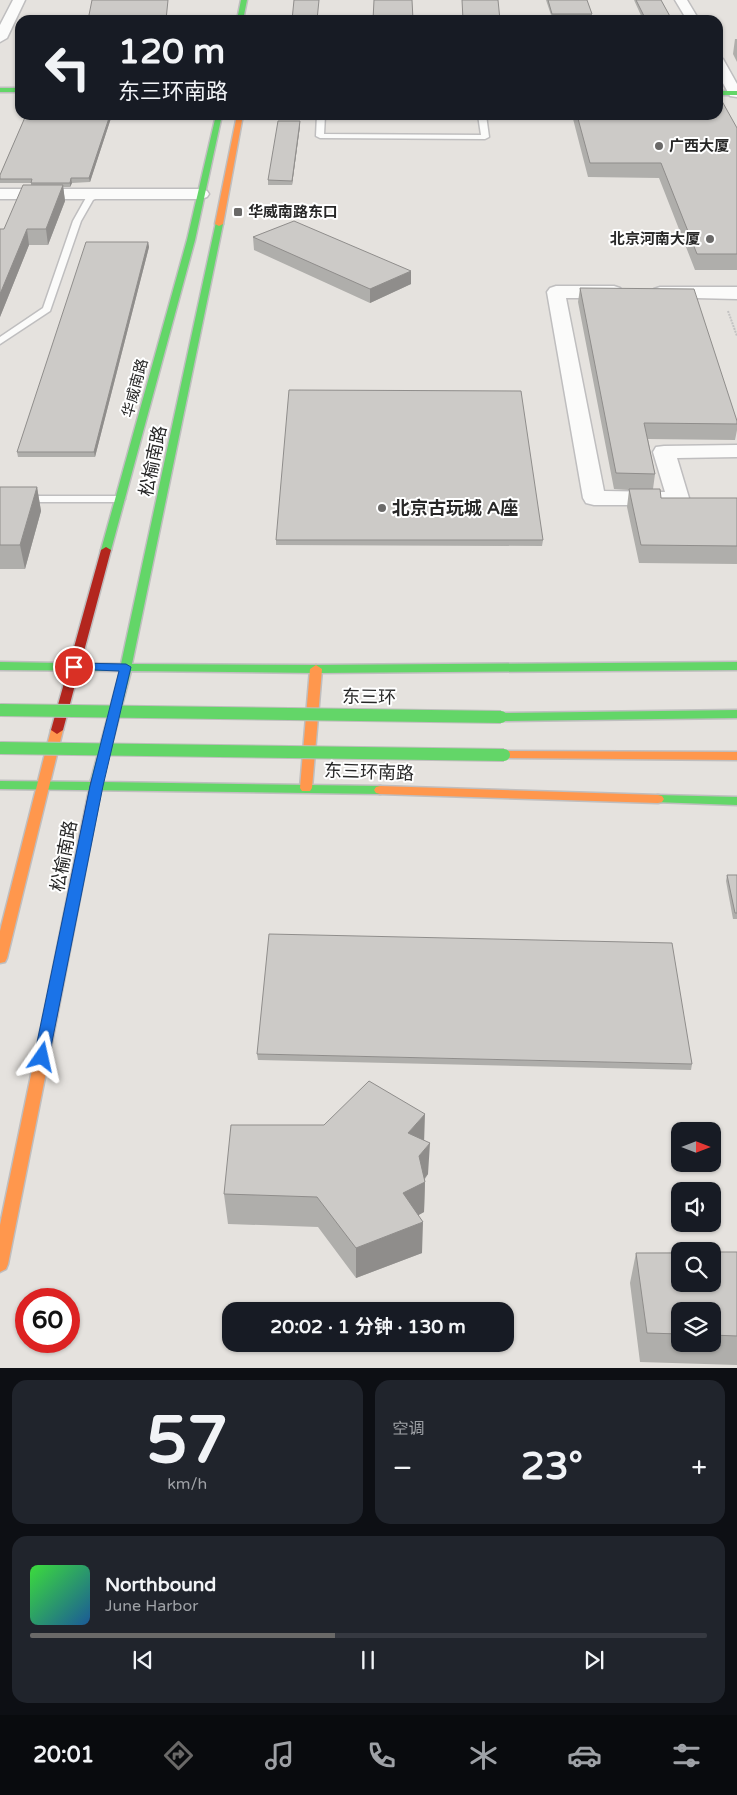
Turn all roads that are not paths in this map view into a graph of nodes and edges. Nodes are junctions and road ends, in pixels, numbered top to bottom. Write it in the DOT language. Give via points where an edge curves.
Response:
graph roads {
  1 [pos="19,0"];
  2 [pos="244,0"];
  3 [pos="681,0"];
  4 [pos="241,15"];
  5 [pos="690,15"];
  6 [pos="0,38"];
  7 [pos="723,71"];
  8 [pos="0,90"];
  9 [pos="15,90"];
  10 [pos="723,93"];
  11 [pos="736,93"];
  12 [pos="218,120"];
  13 [pos="239,120"];
  14 [pos="321,120"];
  15 [pos="483,120"];
  16 [pos="0,194"];
  17 [pos="101,194"];
  18 [pos="201,194"];
  19 [pos="737,293"];
  20 [pos="0,341"];
  21 [pos="737,452"];
  22 [pos="0,499"];
  23 [pos="120,499"];
  24 [pos="0,666"];
  25 [pos="737,666"];
  26 [pos="74,667"];
  27 [pos="126,667"];
  28 [pos="316,669"];
  29 [pos="0,710"];
  30 [pos="737,714"];
  31 [pos="0,748"];
  32 [pos="737,756"];
  33 [pos="0,785"];
  34 [pos="42,785"];
  35 [pos="96,786"];
  36 [pos="306,788"];
  37 [pos="737,801"];
  38 [pos="0,958"];
  39 [pos="0,1264"];
  1 -- 6 [label="street"];
  2 -- 4 [label="main road"];
  3 -- 5 [label="street"];
  7 -- 11 [label="street"];
  8 -- 9 [label="main road"];
  10 -- 11 [label="main road"];
  12 -- 18 [label="main road, 华威南路"];
  13 -- 27 [label="main road, 松榆南路"];
  14 -- 15 [label="lane" via="320,136 485,137"];
  16 -- 17 [label="street"];
  17 -- 18 [label="street"];
  17 -- 20 [label="lane" via="90,198 77,221 47,309"];
  18 -- 23 [label="main road, 华威南路"];
  19 -- 21 [label="street" via="556,292 594,498 688,498 664,452"];
  22 -- 23 [label="lane"];
  23 -- 26 [label="main road, 华威南路"];
  24 -- 26 [label="main road"];
  25 -- 28 [label="main road"];
  26 -- 27 [label="main road"];
  26 -- 34 [label="main road, 松榆南路"];
  27 -- 28 [label="main road"];
  27 -- 35 [label="main road, 松榆南路"];
  28 -- 36 [label="main road"];
  29 -- 30 [label="main road, 东三环, bridge" via="501,717"];
  31 -- 32 [label="main road, bridge"];
  33 -- 34 [label="main road, 东三环南路"];
  34 -- 35 [label="main road, 东三环南路"];
  34 -- 38 [label="main road, 松榆南路"];
  35 -- 36 [label="main road, 东三环南路"];
  35 -- 39 [label="main road, 松榆南路"];
  36 -- 37 [label="main road, 东三环南路"];
}
